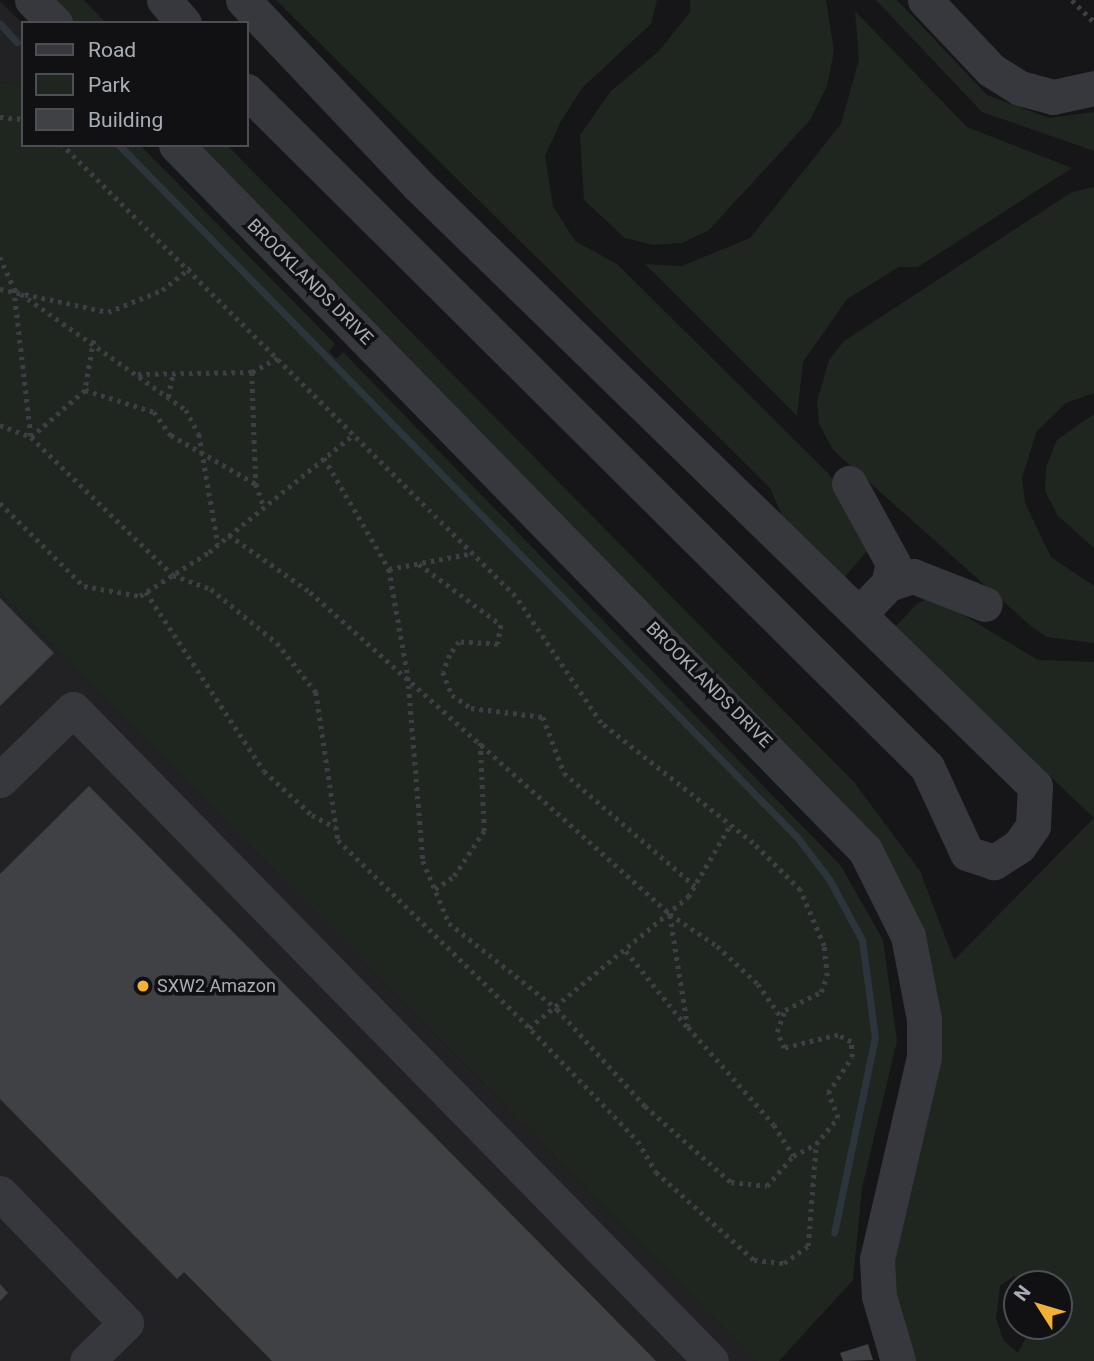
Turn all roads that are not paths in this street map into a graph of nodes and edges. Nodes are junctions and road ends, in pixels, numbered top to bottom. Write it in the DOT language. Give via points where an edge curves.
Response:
graph roads {
  1 [pos="32,0"];
  2 [pos="164,0"];
  3 [pos="243,0"];
  4 [pos="925,0"];
  5 [pos="53,21"];
  6 [pos="182,21"];
  7 [pos="1094,88"];
  8 [pos="248,92"];
  9 [pos="178,147"];
  10 [pos="849,483"];
  11 [pos="888,584"];
  12 [pos="985,604"];
  13 [pos="860,613"];
  14 [pos="0,780"];
  15 [pos="0,1193"];
  16 [pos="87,1361"];
  17 [pos="711,1361"];
  18 [pos="898,1361"];
  1 -- 5 [label="street"];
  2 -- 6 [label="street"];
  3 -- 13 [label="street" via="418,186"];
  4 -- 7 [label="street" via="991,70 1020,88 1053,97"];
  8 -- 13 [label="street" via="927,767 967,853 994,862 1019,846 1033,826 1035,786"];
  9 -- 18 [label="street, BROOKLANDS DRIVE" via="824,802 878,871 908,936 924,1019 924,1057 877,1259 879,1296"];
  10 -- 11 [label="street" via="893,563"];
  11 -- 12 [label="street" via="913,576"];
  11 -- 13 [label="street"];
  14 -- 17 [label="street" via="73,709"];
  15 -- 16 [label="street" via="126,1323"];
}
